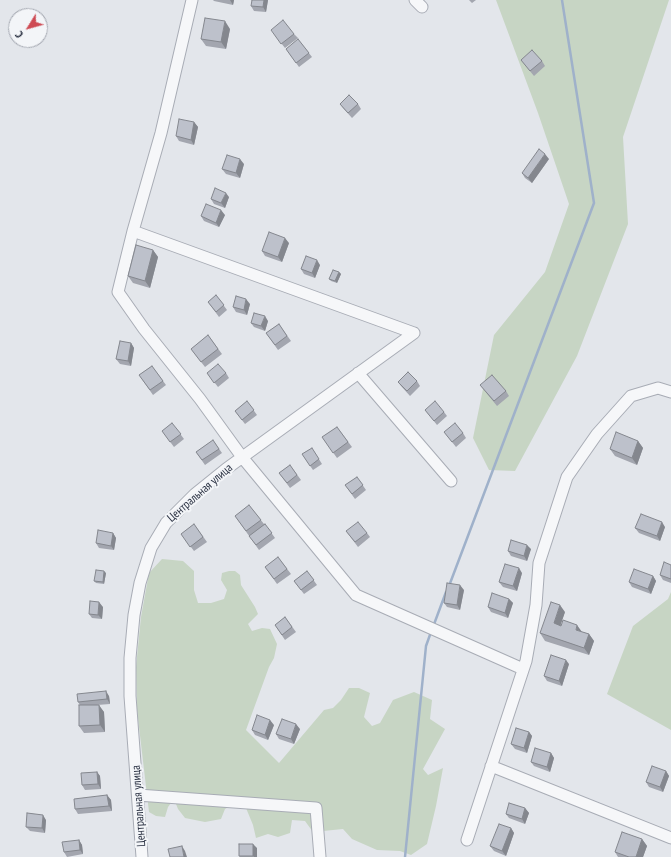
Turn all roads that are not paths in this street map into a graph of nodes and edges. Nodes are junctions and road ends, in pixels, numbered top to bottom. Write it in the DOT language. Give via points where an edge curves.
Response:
graph roads {
  1 [pos="192,0"];
  2 [pos="133,231"];
  3 [pos="358,373"];
  4 [pos="671,392"];
  5 [pos="242,457"];
  6 [pos="452,481"];
  7 [pos="523,669"];
  8 [pos="491,766"];
  9 [pos="138,795"];
  10 [pos="671,838"];
  11 [pos="467,840"];
  12 [pos="142,857"];
  13 [pos="320,857"];
  1 -- 2 [label="street" via="161,133"];
  2 -- 3 [label="street, Центральная улица" via="414,333"];
  2 -- 5 [label="street" via="118,292"];
  3 -- 5 [label="street, Центральная улица"];
  3 -- 6 [label="street"];
  4 -- 7 [label="street" via="658,388 630,396 597,434 567,477 539,563 536,605"];
  5 -- 7 [label="street" via="356,595"];
  5 -- 9 [label="street, Центральная улица" via="195,494 166,523 151,548 142,576 134,615 130,658 130,696"];
  7 -- 8 [label="street"];
  8 -- 10 [label="street"];
  8 -- 11 [label="street"];
  9 -- 12 [label="street, Центральная улица"];
  9 -- 13 [label="street" via="316,808"];
}
